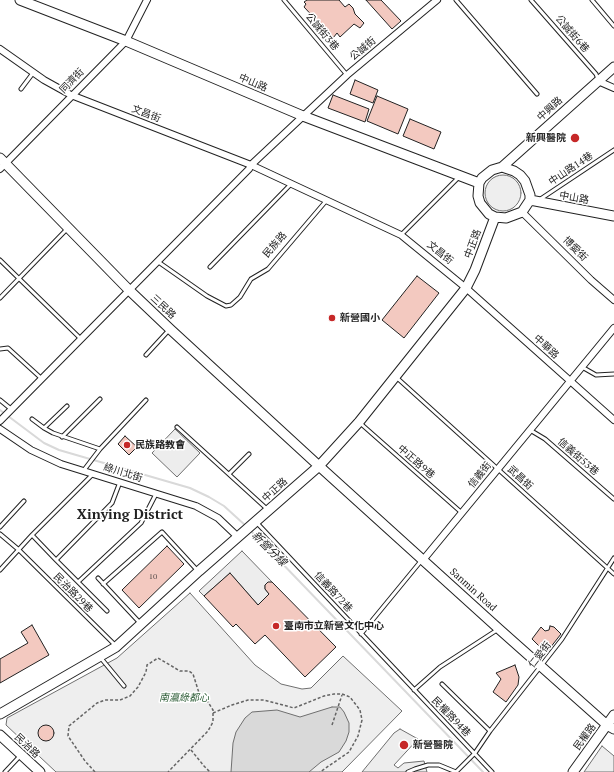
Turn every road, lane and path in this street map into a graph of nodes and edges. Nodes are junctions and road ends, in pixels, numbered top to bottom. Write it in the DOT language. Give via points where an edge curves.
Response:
graph roads {
  1 [pos="20,0"];
  2 [pos="148,0"];
  3 [pos="284,0"];
  4 [pos="437,0"];
  5 [pos="456,0"];
  6 [pos="531,0"];
  7 [pos="592,0"];
  8 [pos="614,26"];
  9 [pos="126,41"];
  10 [pos="0,49"];
  11 [pos="614,66"];
  12 [pos="33,73"];
  13 [pos="347,75"];
  14 [pos="598,81"];
  15 [pos="614,88"];
  16 [pos="21,89"];
  17 [pos="537,94"];
  18 [pos="71,95"];
  19 [pos="303,116"];
  20 [pos="614,150"];
  21 [pos="2,163"];
  22 [pos="250,165"];
  23 [pos="502,167"];
  24 [pos="460,176"];
  25 [pos="480,183"];
  26 [pos="291,184"];
  27 [pos="326,200"];
  28 [pos="533,201"];
  29 [pos="522,212"];
  30 [pos="614,216"];
  31 [pos="495,217"];
  32 [pos="68,228"];
  33 [pos="401,234"];
  34 [pos="0,260"];
  35 [pos="156,261"];
  36 [pos="210,267"];
  37 [pos="19,278"];
  38 [pos="466,288"];
  39 [pos="129,290"];
  40 [pos="0,298"];
  41 [pos="614,300"];
  42 [pos="614,328"];
  43 [pos="170,329"];
  44 [pos="81,339"];
  45 [pos="0,349"];
  46 [pos="146,355"];
  47 [pos="582,367"];
  48 [pos="614,374"];
  49 [pos="396,377"];
  50 [pos="42,379"];
  51 [pos="570,381"];
  52 [pos="100,399"];
  53 [pos="0,400"];
  54 [pos="146,400"];
  55 [pos="67,406"];
  56 [pos="12,409"];
  57 [pos="32,419"];
  58 [pos="614,420"];
  59 [pos="1,421"];
  60 [pos="360,422"];
  61 [pos="177,427"];
  62 [pos="0,428"];
  63 [pos="44,428"];
  64 [pos="530,430"];
  65 [pos="62,437"];
  66 [pos="100,449"];
  67 [pos="249,454"];
  68 [pos="319,466"];
  69 [pos="498,468"];
  70 [pos="83,471"];
  71 [pos="93,474"];
  72 [pos="229,474"];
  73 [pos="120,482"];
  74 [pos="156,494"];
  75 [pos="614,499"];
  76 [pos="24,501"];
  77 [pos="269,510"];
  78 [pos="462,513"];
  79 [pos="254,523"];
  80 [pos="0,527"];
  81 [pos="0,534"];
  82 [pos="32,535"];
  83 [pos="239,536"];
  84 [pos="19,550"];
  85 [pos="614,558"];
  86 [pos="56,560"];
  87 [pos="423,560"];
  88 [pos="607,568"];
  89 [pos="0,570"];
  90 [pos="199,572"];
  91 [pos="614,574"];
  92 [pos="98,578"];
  93 [pos="78,582"];
  94 [pos="103,584"];
  95 [pos="107,611"];
  96 [pos="141,624"];
  97 [pos="499,629"];
  98 [pos="361,634"];
  99 [pos="116,647"];
  100 [pos="100,657"];
  101 [pos="541,667"];
  102 [pos="398,673"];
  103 [pos="442,684"];
  104 [pos="124,686"];
  105 [pos="414,690"];
  106 [pos="342,694"];
  107 [pos="213,713"];
  108 [pos="0,714"];
  109 [pos="614,715"];
  110 [pos="332,726"];
  111 [pos="610,727"];
  112 [pos="490,731"];
  113 [pos="0,735"];
  114 [pos="191,750"];
  115 [pos="475,753"];
  116 [pos="21,754"];
  117 [pos="5,772"];
  118 [pos="40,772"];
  119 [pos="95,772"];
  120 [pos="168,772"];
  121 [pos="210,772"];
  122 [pos="320,772"];
  123 [pos="408,772"];
  124 [pos="456,772"];
  125 [pos="492,772"];
  126 [pos="573,772"];
  1 -- 9 [label="street, 中山路"];
  2 -- 9 [label="street, 同濟街"];
  3 -- 13 [label="lane, 公誠街3巷"];
  4 -- 13 [label="street, 公誠街"];
  5 -- 17 [label="lane"];
  6 -- 14 [label="lane, 公誠街6巷" via="596,74"];
  7 -- 8 [label="lane"];
  9 -- 18 [label="street, 同濟街"];
  9 -- 19 [label="street, 中山路"];
  10 -- 12 [label="street, 文昌街"];
  11 -- 14 [label="street, 中興路"];
  12 -- 16 [label="lane"];
  12 -- 18 [label="street, 文昌街"];
  13 -- 19 [label="street, 公誠街"];
  14 -- 15 [label="street"];
  14 -- 23 [label="street, 中興路"];
  18 -- 21 [label="street, 同濟街"];
  18 -- 22 [label="street, 文昌街"];
  19 -- 22 [label="street"];
  19 -- 24 [label="street, 中山路"];
  20 -- 28 [label="lane, 中山路14巷"];
  21 -- 32 [label="street, 三民路"];
  22 -- 26 [label="street, 文昌街"];
  22 -- 35 [label="street" via="249,169"];
  23 -- 25 [label="street" via="492,170"];
  23 -- 28 [label="street" via="514,171 526,181"];
  24 -- 25 [label="street, 中山路"];
  24 -- 33 [label="lane"];
  25 -- 31 [label="street" via="480,203"];
  26 -- 27 [label="street, 文昌街"];
  26 -- 36 [label="lane"];
  27 -- 33 [label="street, 文昌街"];
  27 -- 35 [label="lane, 民族路" via="268,269 251,279 240,297 226,306"];
  28 -- 29 [label="street"];
  28 -- 30 [label="street, 中山路"];
  29 -- 31 [label="street" via="506,218"];
  29 -- 41 [label="street, 博愛街"];
  31 -- 38 [label="street, 中正路"];
  32 -- 37 [label="lane"];
  32 -- 39 [label="street, 三民路"];
  33 -- 38 [label="street, 文昌街"];
  34 -- 37 [label="lane"];
  35 -- 39 [label="street"];
  37 -- 40 [label="lane"];
  37 -- 44 [label="lane"];
  38 -- 49 [label="street, 中正路"];
  38 -- 51 [label="street, 中華路"];
  39 -- 43 [label="street, 三民路"];
  39 -- 44 [label="street"];
  42 -- 47 [label="street, 信義街"];
  43 -- 46 [label="lane"];
  43 -- 68 [label="street, 三民路"];
  44 -- 50 [label="street"];
  45 -- 50 [label="lane" via="8,348"];
  47 -- 48 [label="lane" via="596,375"];
  47 -- 51 [label="street, 信義街"];
  49 -- 60 [label="street, 中正路"];
  49 -- 69 [label="lane, 武昌街"];
  50 -- 56 [label="street"];
  51 -- 58 [label="street, 中華路"];
  51 -- 64 [label="street, 信義街"];
  52 -- 65 [label="lane"];
  53 -- 56 [label="lane"];
  54 -- 66 [label="lane"];
  55 -- 63 [label="lane"];
  56 -- 59 [label="street"];
  57 -- 63 [label="lane"];
  60 -- 68 [label="street, 中正路"];
  60 -- 78 [label="lane, 中正路9巷"];
  61 -- 72 [label="lane"];
  62 -- 70 [label="street, 綠川北街" via="31,450"];
  63 -- 65 [label="lane"];
  64 -- 69 [label="street, 信義街"];
  64 -- 75 [label="lane, 信義街53巷" via="545,439"];
  65 -- 66 [label="lane"];
  66 -- 70 [label="lane"];
  67 -- 72 [label="lane"];
  68 -- 77 [label="street, 中正路"];
  68 -- 87 [label="street, Sanmin Road"];
  69 -- 78 [label="street, 信義街"];
  69 -- 88 [label="lane, 武昌街"];
  70 -- 71 [label="street, 綠川北街"];
  71 -- 73 [label="street, 綠川北街"];
  71 -- 82 [label="lane"];
  72 -- 77 [label="lane"];
  73 -- 74 [label="street, 綠川北街"];
  73 -- 86 [label="lane" via="112,503"];
  74 -- 83 [label="street, 綠川北街" via="209,512"];
  74 -- 93 [label="lane" via="141,523"];
  76 -- 80 [label="lane"];
  77 -- 79 [label="street, 中正路"];
  78 -- 87 [label="street, 信義街"];
  79 -- 83 [label="street, 中正路"];
  79 -- 98 [label="lane, 信義路72巷"];
  81 -- 84 [label="lane, 民治路29巷"];
  82 -- 84 [label="lane"];
  82 -- 86 [label="lane"];
  83 -- 90 [label="street, 中正路"];
  84 -- 89 [label="lane"];
  84 -- 99 [label="lane, 民治路29巷"];
  85 -- 88 [label="lane, 仁愛街"];
  86 -- 93 [label="lane"];
  87 -- 97 [label="street, Sanmin Road"];
  87 -- 98 [label="lane, 信義街"];
  88 -- 91 [label="lane, 武昌街"];
  88 -- 101 [label="lane, 仁愛街"];
  90 -- 94 [label="lane" via="162,532"];
  90 -- 96 [label="street, 中正路"];
  92 -- 94 [label="lane"];
  93 -- 95 [label="lane"];
  94 -- 96 [label="lane"];
  96 -- 99 [label="street, 中正路"];
  97 -- 101 [label="street, Sanmin Road"];
  97 -- 105 [label="lane" via="440,667"];
  98 -- 102 [label="lane, 信義路72巷"];
  99 -- 100 [label="street, 中正路"];
  100 -- 104 [label="lane"];
  100 -- 108 [label="street, 中正路"];
  101 -- 111 [label="street, Sanmin Road"];
  101 -- 112 [label="lane, 仁愛街"];
  102 -- 105 [label="lane, 民權路94巷"];
  103 -- 112 [label="lane"];
  105 -- 115 [label="lane, 民權路94巷"];
  106 -- 107 [label="path" via="324,696 294,708 264,700 248,700"];
  106 -- 110 [label="path"];
  106 -- 122 [label="path" via="350,697 360,710 360,732 349,752"];
  107 -- 114 [label="path" via="213,722 208,731"];
  107 -- 119 [label="path" via="208,702 200,696 194,674 180,671 158,658 147,665 138,687 130,696 97,703 70,726 68,736"];
  109 -- 111 [label="street, 民權路"];
  111 -- 126 [label="street, 民權路"];
  112 -- 115 [label="lane, 仁愛街"];
  113 -- 116 [label="street, 民治路"];
  114 -- 120 [label="path"];
  114 -- 121 [label="path"];
  115 -- 124 [label="lane, 仁愛街"];
  115 -- 125 [label="lane, 民權路94巷"];
  116 -- 117 [label="lane"];
  116 -- 118 [label="street, 民治路"];
  123 -- 124 [label="lane" via="428,765 439,765"];
}
